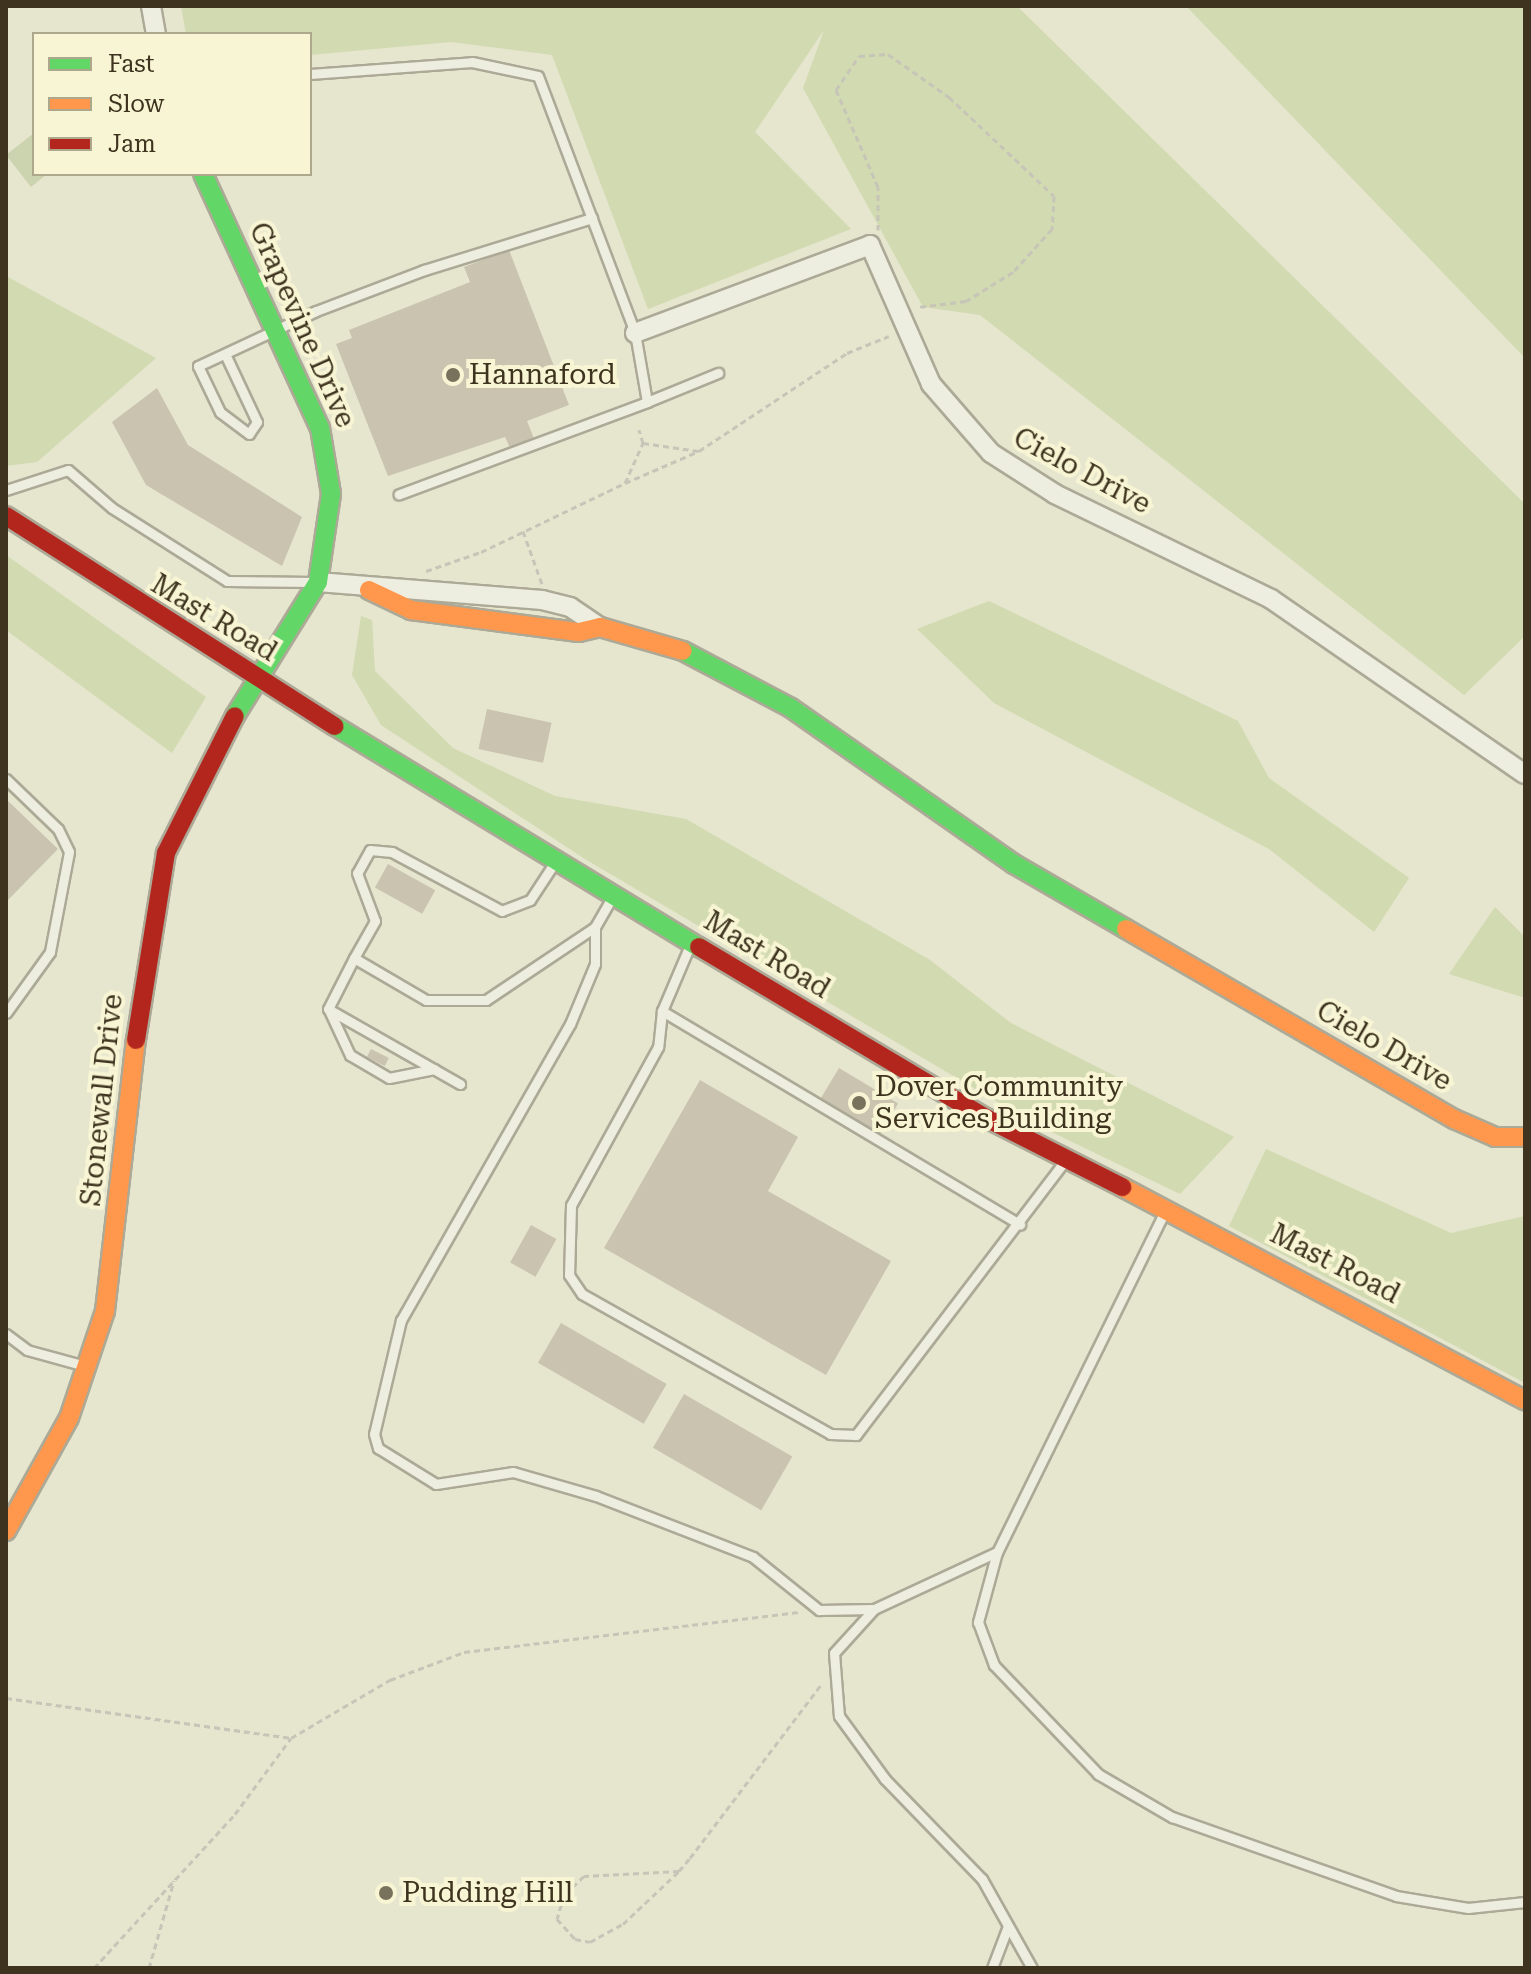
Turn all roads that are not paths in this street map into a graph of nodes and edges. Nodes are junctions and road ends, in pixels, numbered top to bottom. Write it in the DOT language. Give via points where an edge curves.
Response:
graph roads {
  1 [pos="151,6"];
  2 [pos="156,32"];
  3 [pos="312,74"];
  4 [pos="204,176"];
  5 [pos="592,218"];
  6 [pos="276,329"];
  7 [pos="635,333"];
  8 [pos="225,354"];
  9 [pos="718,373"];
  10 [pos="647,402"];
  11 [pos="6,490"];
  12 [pos="399,494"];
  13 [pos="6,516"];
  14 [pos="318,582"];
  15 [pos="258,678"];
  16 [pos="1525,774"];
  17 [pos="6,779"];
  18 [pos="555,862"];
  19 [pos="613,897"];
  20 [pos="595,927"];
  21 [pos="691,942"];
  22 [pos="354,958"];
  23 [pos="328,1009"];
  24 [pos="662,1011"];
  25 [pos="6,1013"];
  26 [pos="434,1069"];
  27 [pos="460,1084"];
  28 [pos="1525,1137"];
  29 [pos="1065,1161"];
  30 [pos="1164,1213"];
  31 [pos="1020,1224"];
  32 [pos="6,1334"];
  33 [pos="88,1367"];
  34 [pos="1525,1400"];
  35 [pos="6,1531"];
  36 [pos="997,1552"];
  37 [pos="874,1609"];
  38 [pos="1525,1902"];
  39 [pos="1008,1926"];
  40 [pos="992,1968"];
  41 [pos="1032,1968"];
  1 -- 2 [label="street"];
  3 -- 5 [label="lane" via="472,62 528,69 538,76"];
  4 -- 6 [label="street, Grapevine Drive"];
  5 -- 6 [label="lane" via="474,251"];
  5 -- 7 [label="lane"];
  6 -- 8 [label="lane"];
  6 -- 14 [label="street, Grapevine Drive" via="326,446 331,494"];
  7 -- 10 [label="lane"];
  7 -- 16 [label="street, Cielo Drive" via="870,245 931,384 991,453 1055,494 1271,599"];
  8 -- 8 [label="lane" via="198,366 202,382 230,425 249,434 257,422"];
  9 -- 10 [label="lane"];
  10 -- 12 [label="lane"];
  11 -- 14 [label="lane" via="68,470 112,508 227,581"];
  13 -- 15 [label="street, Mast Road"];
  14 -- 15 [label="street, Grapevine Drive"];
  14 -- 28 [label="street, Cielo Drive" via="369,590 411,610 579,632 600,627 676,646 732,672 1014,864 1454,1119 1495,1137"];
  15 -- 18 [label="street, Mast Road"];
  15 -- 33 [label="street, Stonewall Drive" via="183,808 155,892 114,1260"];
  17 -- 25 [label="lane" via="58,829 69,852 50,952"];
  18 -- 19 [label="street, Mast Road"];
  18 -- 22 [label="lane" via="530,900 502,911 392,852 370,850 357,873 375,921"];
  19 -- 20 [label="lane"];
  19 -- 21 [label="street, Mast Road"];
  20 -- 22 [label="lane" via="486,1000 426,1000"];
  20 -- 37 [label="lane" via="595,964 570,1024 406,1307 374,1434 397,1466 436,1484 495,1473 534,1476 753,1557 819,1610"];
  21 -- 24 [label="lane"];
  21 -- 29 [label="street, Mast Road"];
  22 -- 23 [label="lane"];
  23 -- 26 [label="lane"];
  23 -- 26 [label="lane" via="350,1055 389,1078"];
  24 -- 31 [label="lane"];
  24 -- 31 [label="lane" via="658,1047 571,1205 569,1275 582,1294 830,1434 856,1435"];
  26 -- 27 [label="lane"];
  29 -- 30 [label="street, Mast Road"];
  29 -- 31 [label="lane"];
  30 -- 34 [label="street, Mast Road" via="1397,1327"];
  30 -- 36 [label="lane"];
  32 -- 33 [label="lane" via="45,1358"];
  33 -- 35 [label="street, Stonewall Drive" via="46,1469"];
  36 -- 37 [label="lane"];
  36 -- 38 [label="lane" via="978,1622 982,1643 994,1665 1116,1787 1172,1817 1370,1888 1468,1908"];
  37 -- 39 [label="lane" via="845,1634 831,1675 835,1707 856,1744 964,1857"];
  39 -- 40 [label="lane"];
  39 -- 41 [label="lane"];
}
